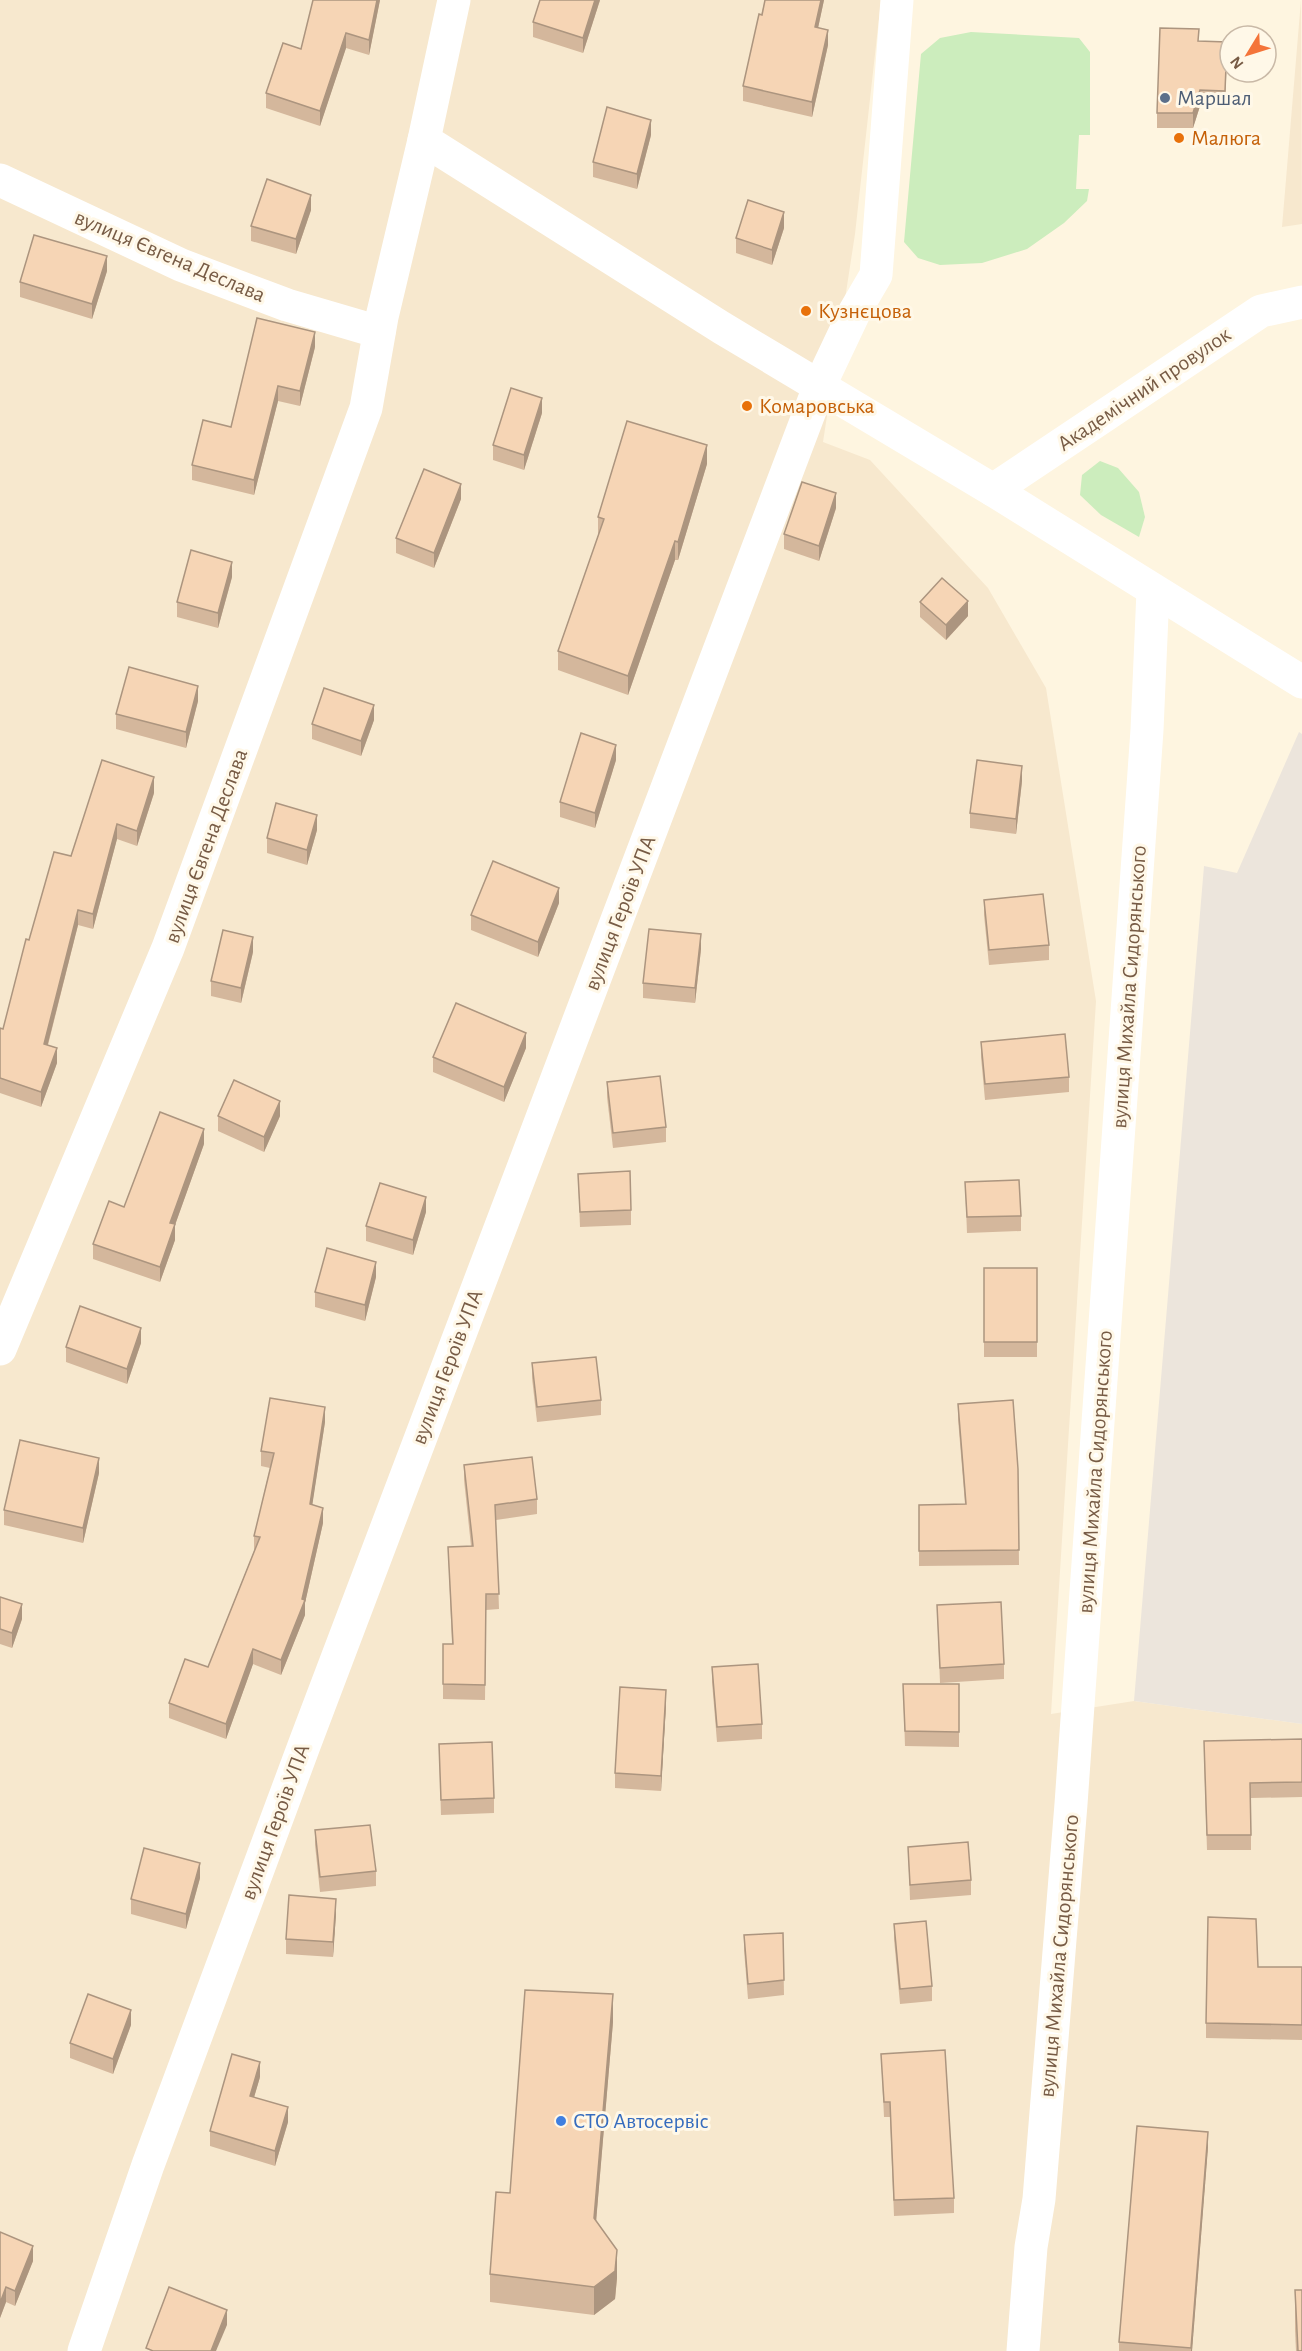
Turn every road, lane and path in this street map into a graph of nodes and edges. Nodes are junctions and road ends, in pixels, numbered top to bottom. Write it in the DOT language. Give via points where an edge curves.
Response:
graph roads {
  1 [pos="454,0"];
  2 [pos="897,0"];
  3 [pos="424,140"];
  4 [pos="0,180"];
  5 [pos="1302,302"];
  6 [pos="379,332"];
  7 [pos="819,387"];
  8 [pos="993,490"];
  9 [pos="1153,591"];
  10 [pos="1302,682"];
  11 [pos="0,1349"];
  12 [pos="84,2351"];
  13 [pos="1023,2351"];
  1 -- 3 [label="street, вулиця Євгена Деслава"];
  2 -- 7 [label="street" via="876,275"];
  3 -- 6 [label="street, вулиця Євгена Деслава"];
  3 -- 7 [label="street"];
  4 -- 6 [label="street, вулиця Євгена Деслава" via="181,265"];
  5 -- 8 [label="street, Академічний провулок" via="1261,311"];
  6 -- 11 [label="street, вулиця Євгена Деслава" via="366,408 168,948"];
  7 -- 8 [label="street"];
  7 -- 12 [label="street, вулиця Героїв УПА" via="300,1754 148,2165"];
  8 -- 9 [label="street"];
  9 -- 10 [label="street"];
  9 -- 13 [label="street, вулиця Михайла Сидорянського" via="1146,753 1072,1792"];
}
